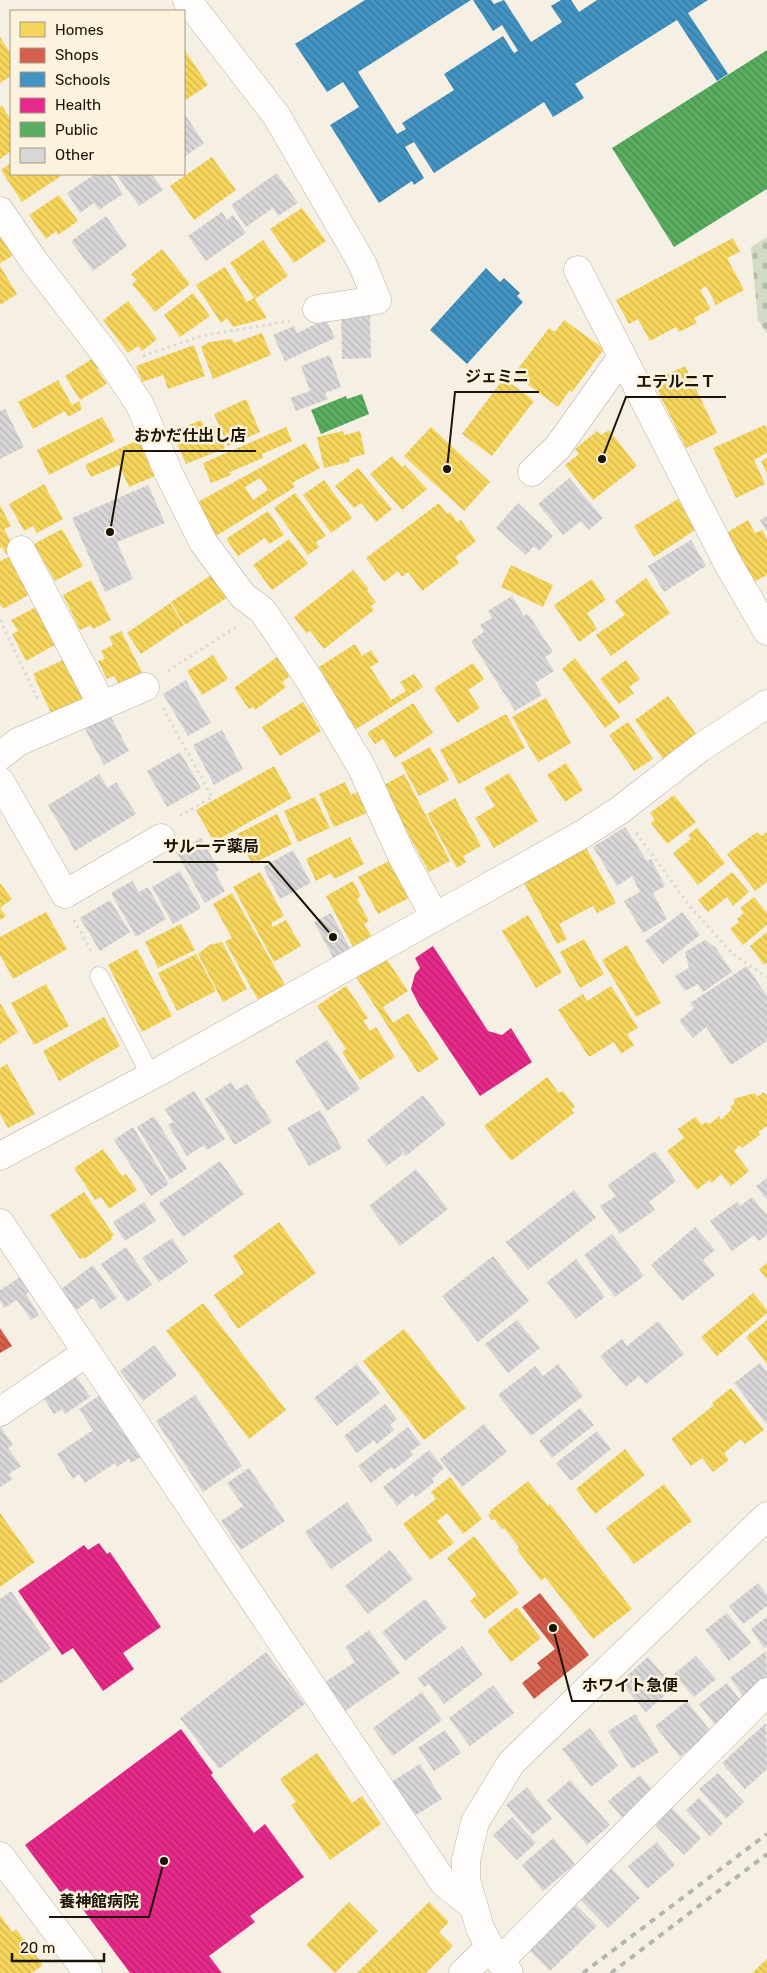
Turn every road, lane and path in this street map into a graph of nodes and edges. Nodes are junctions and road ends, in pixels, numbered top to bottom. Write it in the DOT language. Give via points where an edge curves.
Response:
graph roads {
  1 [pos="187,0"];
  2 [pos="0,211"];
  3 [pos="578,270"];
  4 [pos="306,315"];
  5 [pos="622,357"];
  6 [pos="115,367"];
  7 [pos="532,472"];
  8 [pos="21,550"];
  9 [pos="262,610"];
  10 [pos="0,620"];
  11 [pos="767,631"];
  12 [pos="147,685"];
  13 [pos="767,704"];
  14 [pos="102,705"];
  15 [pos="52,727"];
  16 [pos="0,756"];
  17 [pos="0,781"];
  18 [pos="620,810"];
  19 [pos="161,838"];
  20 [pos="65,894"];
  21 [pos="435,916"];
  22 [pos="99,976"];
  23 [pos="767,976"];
  24 [pos="151,1076"];
  25 [pos="0,1156"];
  26 [pos="0,1222"];
  27 [pos="86,1353"];
  28 [pos="0,1412"];
  29 [pos="767,1516"];
  30 [pos="767,1692"];
  31 [pos="0,1856"];
  32 [pos="473,1906"];
  33 [pos="500,1960"];
  34 [pos="86,1972"];
  35 [pos="463,1973"];
  1 -- 4 [label="street" via="276,115 362,263 376,300"];
  2 -- 6 [label="street"];
  3 -- 5 [label="street"];
  4 -- 6 [label="path" via="201,336"];
  5 -- 7 [label="street" via="558,446"];
  5 -- 11 [label="street" via="726,560"];
  6 -- 9 [label="street" via="140,406 203,542 243,596"];
  8 -- 14 [label="street"];
  9 -- 12 [label="path"];
  9 -- 21 [label="street" via="309,679 362,768 402,856"];
  10 -- 15 [label="path"];
  12 -- 14 [label="street"];
  12 -- 19 [label="path" via="212,797 156,830"];
  13 -- 18 [label="street" via="700,748"];
  14 -- 15 [label="street"];
  15 -- 16 [label="street" via="18,742"];
  17 -- 20 [label="street"];
  18 -- 21 [label="street"];
  18 -- 23 [label="path" via="692,909 734,955"];
  19 -- 20 [label="street"];
  20 -- 22 [label="path" via="60,897 105,973"];
  21 -- 24 [label="street"];
  22 -- 24 [label="lane"];
  24 -- 25 [label="street"];
  26 -- 27 [label="street"];
  27 -- 28 [label="street"];
  27 -- 32 [label="street" via="444,1883"];
  29 -- 32 [label="street" via="512,1763 475,1822 469,1841 466,1880"];
  30 -- 33 [label="street"];
  31 -- 34 [label="street"];
  32 -- 33 [label="street"];
  33 -- 35 [label="street"];
}
